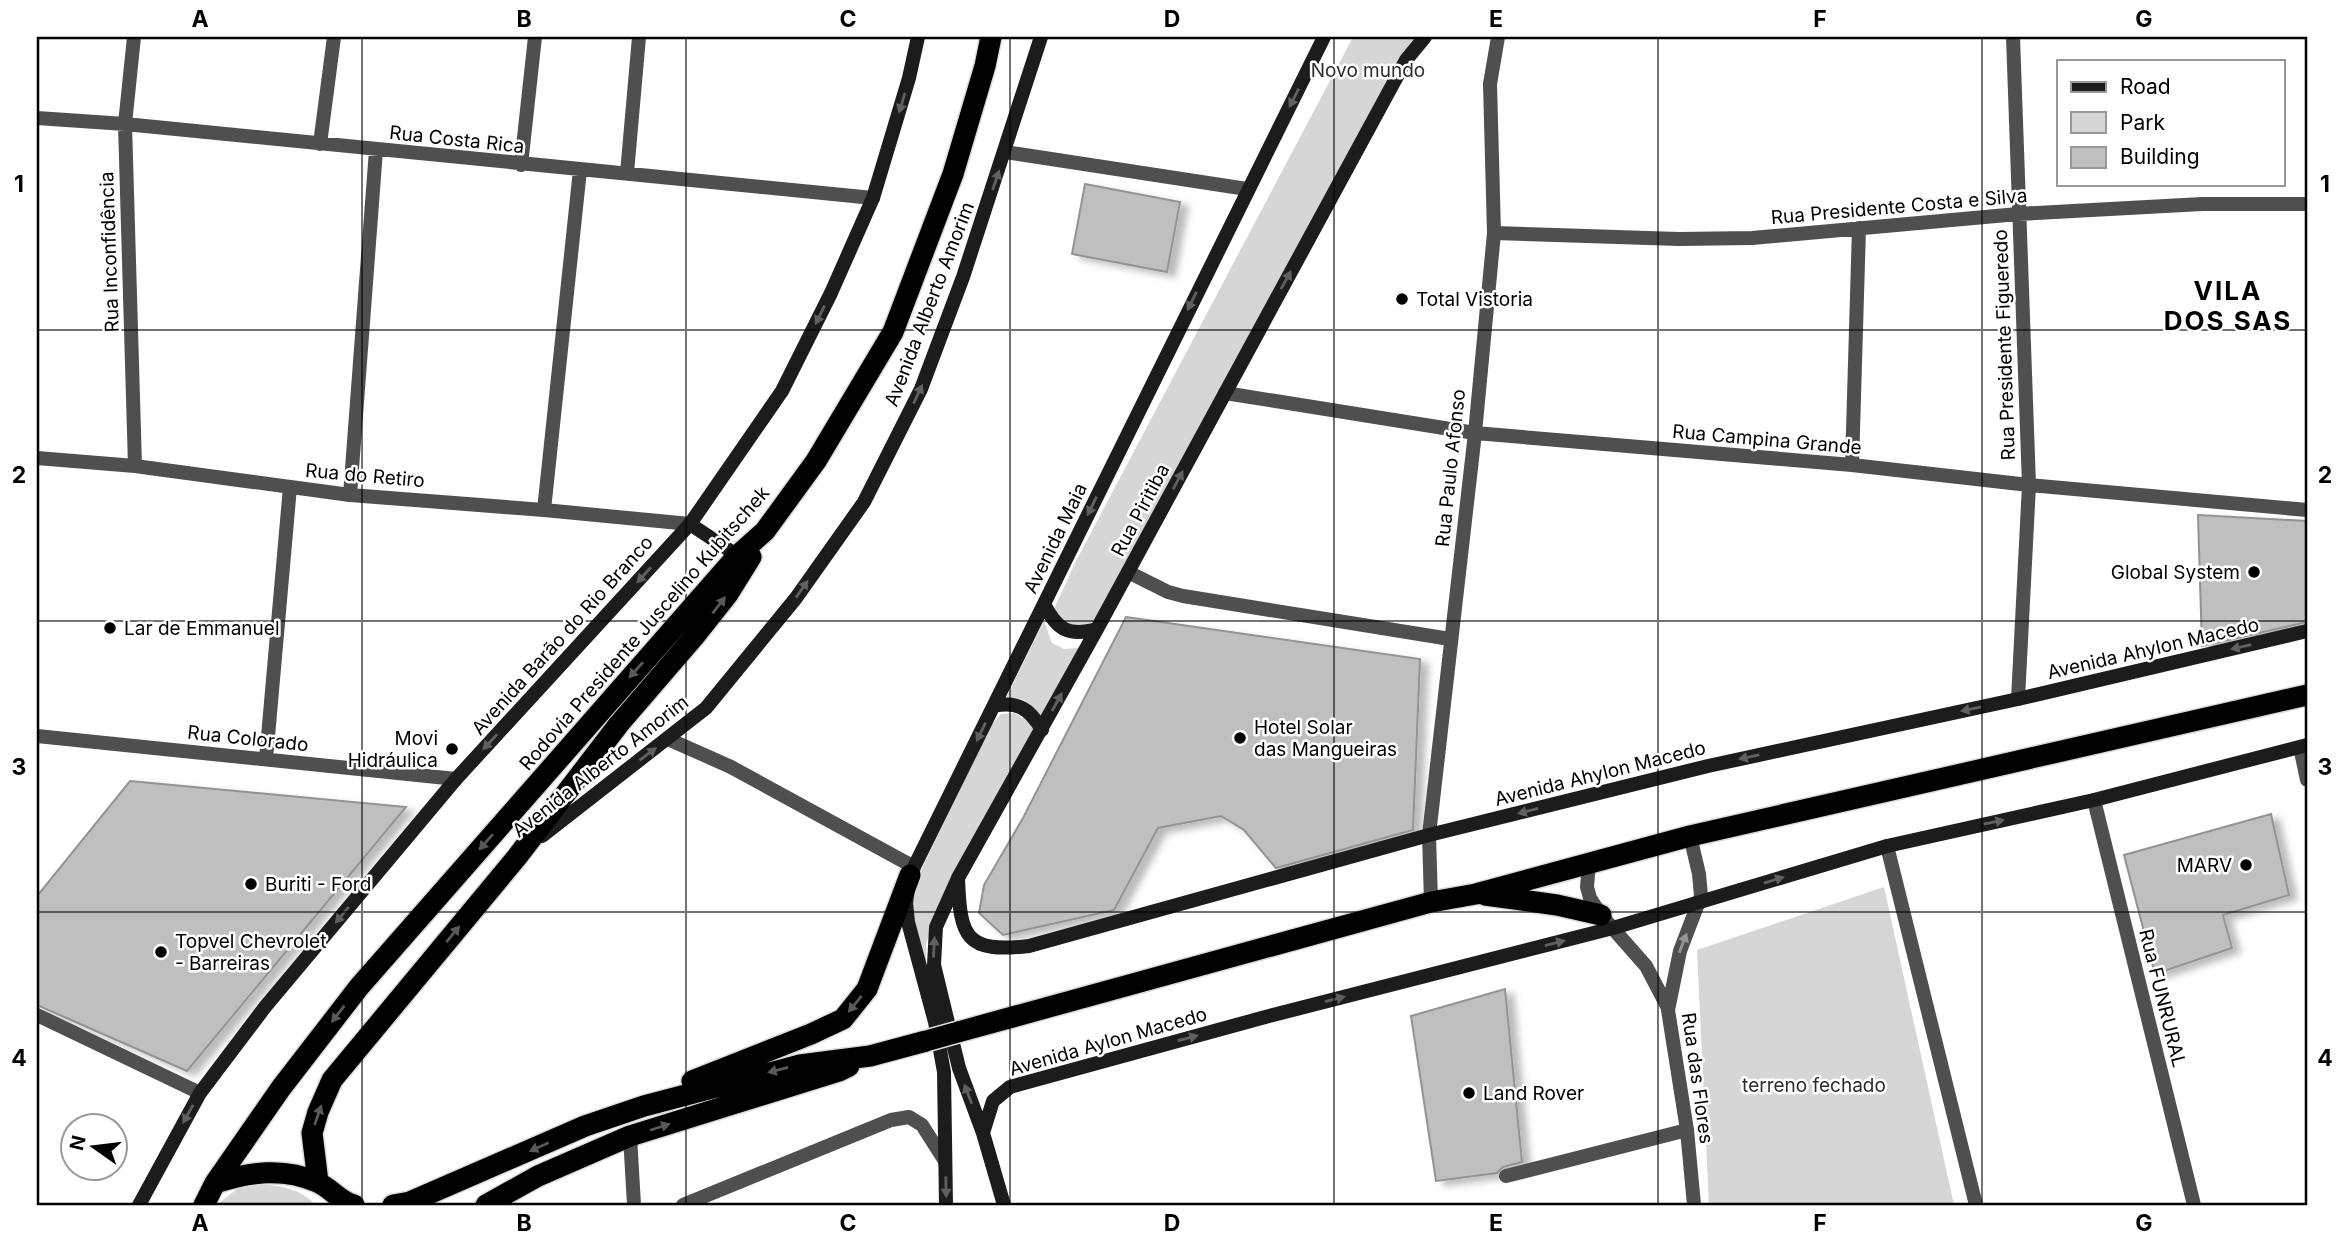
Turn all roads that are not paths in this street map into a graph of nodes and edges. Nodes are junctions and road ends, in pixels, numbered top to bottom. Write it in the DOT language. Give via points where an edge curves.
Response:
graph roads {
  1 [pos="134,37"];
  2 [pos="334,37"];
  3 [pos="534,37"];
  4 [pos="639,37"];
  5 [pos="918,37"];
  6 [pos="990,37"];
  7 [pos="1041,37"];
  8 [pos="1324,37"];
  9 [pos="1425,37"];
  10 [pos="1497,37"];
  11 [pos="2013,37"];
  12 [pos="37,118"];
  13 [pos="125,124"];
  14 [pos="320,144"];
  15 [pos="376,150"];
  16 [pos="1005,152"];
  17 [pos="521,164"];
  18 [pos="580,170"];
  19 [pos="627,173"];
  20 [pos="1247,189"];
  21 [pos="873,198"];
  22 [pos="2307,204"];
  23 [pos="2018,214"];
  24 [pos="1859,228"];
  25 [pos="1494,233"];
  26 [pos="1225,393"];
  27 [pos="1475,433"];
  28 [pos="37,458"];
  29 [pos="1852,465"];
  30 [pos="135,466"];
  31 [pos="2029,485"];
  32 [pos="290,487"];
  33 [pos="350,495"];
  34 [pos="544,510"];
  35 [pos="2307,510"];
  36 [pos="690,524"];
  37 [pos="743,559"];
  38 [pos="1128,572"];
  39 [pos="1044,604"];
  40 [pos="1097,629"];
  41 [pos="2307,631"];
  42 [pos="1450,639"];
  43 [pos="2307,695"];
  44 [pos="2018,699"];
  45 [pos="994,706"];
  46 [pos="1042,730"];
  47 [pos="37,736"];
  48 [pos="668,739"];
  49 [pos="2304,746"];
  50 [pos="266,759"];
  51 [pos="456,779"];
  52 [pos="2307,780"];
  53 [pos="2094,800"];
  54 [pos="1429,835"];
  55 [pos="1690,836"];
  56 [pos="1887,846"];
  57 [pos="517,857"];
  58 [pos="1589,863"];
  59 [pos="912,871"];
  60 [pos="958,878"];
  61 [pos="1476,894"];
  62 [pos="1700,901"];
  63 [pos="1431,902"];
  64 [pos="1607,921"];
  65 [pos="1668,1010"];
  66 [pos="37,1015"];
  67 [pos="952,1023"];
  68 [pos="870,1056"];
  69 [pos="200,1093"];
  70 [pos="585,1126"];
  71 [pos="1687,1130"];
  72 [pos="983,1133"];
  73 [pos="630,1136"];
  74 [pos="945,1161"];
  75 [pos="1506,1176"];
  76 [pos="318,1182"];
  77 [pos="215,1183"];
  78 [pos="348,1204"];
  79 [pos="139,1205"];
  80 [pos="204,1205"];
  81 [pos="393,1205"];
  82 [pos="486,1205"];
  83 [pos="635,1205"];
  84 [pos="683,1205"];
  85 [pos="946,1205"];
  86 [pos="1003,1205"];
  87 [pos="1694,1205"];
  88 [pos="1976,1205"];
  89 [pos="2194,1205"];
  1 -- 13 [label="street, Rua Inconfidência"];
  2 -- 14 [label="street"];
  3 -- 17 [label="street"];
  4 -- 19 [label="street"];
  5 -- 21 [label="main road, Avenida Barão do Rio Branco, one-way"];
  6 -- 37 [label="highway, Rodovia Presidente Juscelino Kubitschek" via="953,174 893,332 816,461"];
  7 -- 16 [label="main road, Avenida Alberto Amorim"];
  8 -- 20 [label="main road, Avenida Maia, one-way"];
  26 -- 9 [label="main road, Rua Piritiba, one-way" via="1406,60"];
  10 -- 25 [label="street, Rua Paulo Afonso" via="1490,84"];
  11 -- 23 [label="street, Rua Presidente Figueredo"];
  12 -- 13 [label="street, Rua Costa Rica"];
  13 -- 14 [label="street, Rua Costa Rica"];
  13 -- 30 [label="street, Rua Inconfidência"];
  14 -- 15 [label="street, Rua Costa Rica"];
  15 -- 17 [label="street, Rua Costa Rica"];
  15 -- 33 [label="street"];
  16 -- 20 [label="street"];
  48 -- 16 [label="main road, Avenida Alberto Amorim, one-way" via="706,708 762,641 864,502 921,389"];
  17 -- 18 [label="street, Rua Costa Rica"];
  18 -- 19 [label="street, Rua Costa Rica"];
  18 -- 34 [label="street"];
  19 -- 21 [label="street, Rua Costa Rica"];
  20 -- 39 [label="main road, Avenida Maia, one-way"];
  21 -- 36 [label="main road, Avenida Barão do Rio Branco, one-way" via="782,391"];
  22 -- 23 [label="street, Rua Presidente Costa e Silva" via="2202,204"];
  23 -- 24 [label="street, Rua Presidente Costa e Silva"];
  23 -- 31 [label="street, Rua Presidente Figueredo"];
  24 -- 25 [label="street, Rua Presidente Costa e Silva" via="1679,239"];
  24 -- 29 [label="street"];
  25 -- 27 [label="street, Rua Paulo Afonso"];
  26 -- 27 [label="street, Rua Campina Grande"];
  38 -- 26 [label="main road, Rua Piritiba, one-way"];
  27 -- 29 [label="street, Rua Campina Grande"];
  27 -- 42 [label="street, Rua Paulo Afonso"];
  28 -- 30 [label="street, Rua do Retiro"];
  29 -- 31 [label="street, Rua Campina Grande"];
  30 -- 32 [label="street, Rua do Retiro"];
  31 -- 35 [label="street, Rua Campina Grande"];
  31 -- 44 [label="street, Rua Presidente Figueredo"];
  32 -- 33 [label="street, Rua do Retiro"];
  32 -- 50 [label="street"];
  33 -- 34 [label="street, Rua do Retiro"];
  34 -- 36 [label="street, Rua do Retiro"];
  36 -- 37 [label="main road"];
  36 -- 51 [label="main road, Avenida Barão do Rio Branco, one-way"];
  57 -- 37 [label="highway, one-way" via="619,724 702,626"];
  37 -- 77 [label="highway, Rodovia Presidente Juscelino Kubitschek, one-way" via="359,987"];
  38 -- 40 [label="main road, Rua Piritiba"];
  38 -- 42 [label="street" via="1183,596"];
  39 -- 40 [label="main road" via="1060,628 1071,632"];
  39 -- 45 [label="main road, Avenida Maia"];
  46 -- 40 [label="main road, Rua Piritiba, one-way"];
  41 -- 44 [label="main road, Avenida Ahylon Macedo, one-way"];
  42 -- 54 [label="street, Rua Paulo Afonso"];
  43 -- 55 [label="highway"];
  44 -- 54 [label="main road, Avenida Ahylon Macedo, one-way" via="1708,766"];
  45 -- 46 [label="main road" via="1023,707"];
  45 -- 59 [label="main road, Avenida Maia, one-way"];
  46 -- 60 [label="main road, Rua Piritiba"];
  47 -- 50 [label="street, Rua Colorado"];
  57 -- 48 [label="main road, Avenida Alberto Amorim, one-way"];
  48 -- 59 [label="street" via="731,766"];
  49 -- 52 [label="street"];
  49 -- 53 [label="main road, Avenida Aylon Macedo"];
  50 -- 51 [label="street, Rua Colorado"];
  51 -- 69 [label="main road, Avenida Barão do Rio Branco, one-way" via="265,1007"];
  56 -- 53 [label="main road, Avenida Aylon Macedo, one-way"];
  53 -- 89 [label="street, Rua FUNRURAL"];
  54 -- 60 [label="main road, Avenida Ahylon Macedo" via="1029,946 1002,949 972,940 964,929"];
  54 -- 63 [label="street, Rua Paulo Afonso"];
  55 -- 58 [label="highway"];
  55 -- 62 [label="street, Rua das Flores"];
  62 -- 56 [label="main road, Avenida Aylon Macedo, one-way"];
  56 -- 88 [label="street"];
  76 -- 57 [label="highway, one-way" via="312,1133 332,1080"];
  58 -- 61 [label="highway"];
  58 -- 64 [label="street" via="1590,898"];
  59 -- 70 [label="highway, one-way" via="867,989 843,1018"];
  59 -- 74 [label="main road, Avenida Maia" via="908,922 944,1072"];
  67 -- 60 [label="main road, Rua Piritiba, one-way" via="934,965 933,944"];
  61 -- 63 [label="highway"];
  61 -- 64 [label="highway" via="1557,905"];
  62 -- 64 [label="main road, Avenida Aylon Macedo"];
  65 -- 62 [label="street, Rua das Flores, one-way" via="1680,951"];
  63 -- 67 [label="highway"];
  64 -- 65 [label="street" via="1646,966"];
  72 -- 64 [label="main road, Avenida Aylon Macedo, one-way" via="993,1101 1010,1087"];
  65 -- 71 [label="street, Rua das Flores"];
  66 -- 69 [label="street"];
  67 -- 68 [label="highway, bridge" via="926,1041"];
  72 -- 67 [label="main road, Rua Piritiba, one-way" via="959,1068"];
  68 -- 70 [label="highway, one-way" via="800,1065"];
  73 -- 68 [label="highway, one-way" via="839,1071"];
  69 -- 79 [label="main road, Avenida Barão do Rio Branco, one-way"];
  70 -- 81 [label="highway, one-way" via="410,1202"];
  71 -- 75 [label="street"];
  71 -- 87 [label="street, Rua das Flores"];
  72 -- 86 [label="main road, Rua Piritiba"];
  73 -- 82 [label="highway" via="538,1176"];
  73 -- 83 [label="street"];
  74 -- 84 [label="street" via="922,1125 909,1117 891,1120"];
  74 -- 85 [label="main road, Avenida Maia, one-way"];
  76 -- 77 [label="highway" via="274,1171 246,1173"];
  76 -- 78 [label="highway"];
  77 -- 80 [label="highway, Rodovia Presidente Juscelino Kubitschek"];
}
